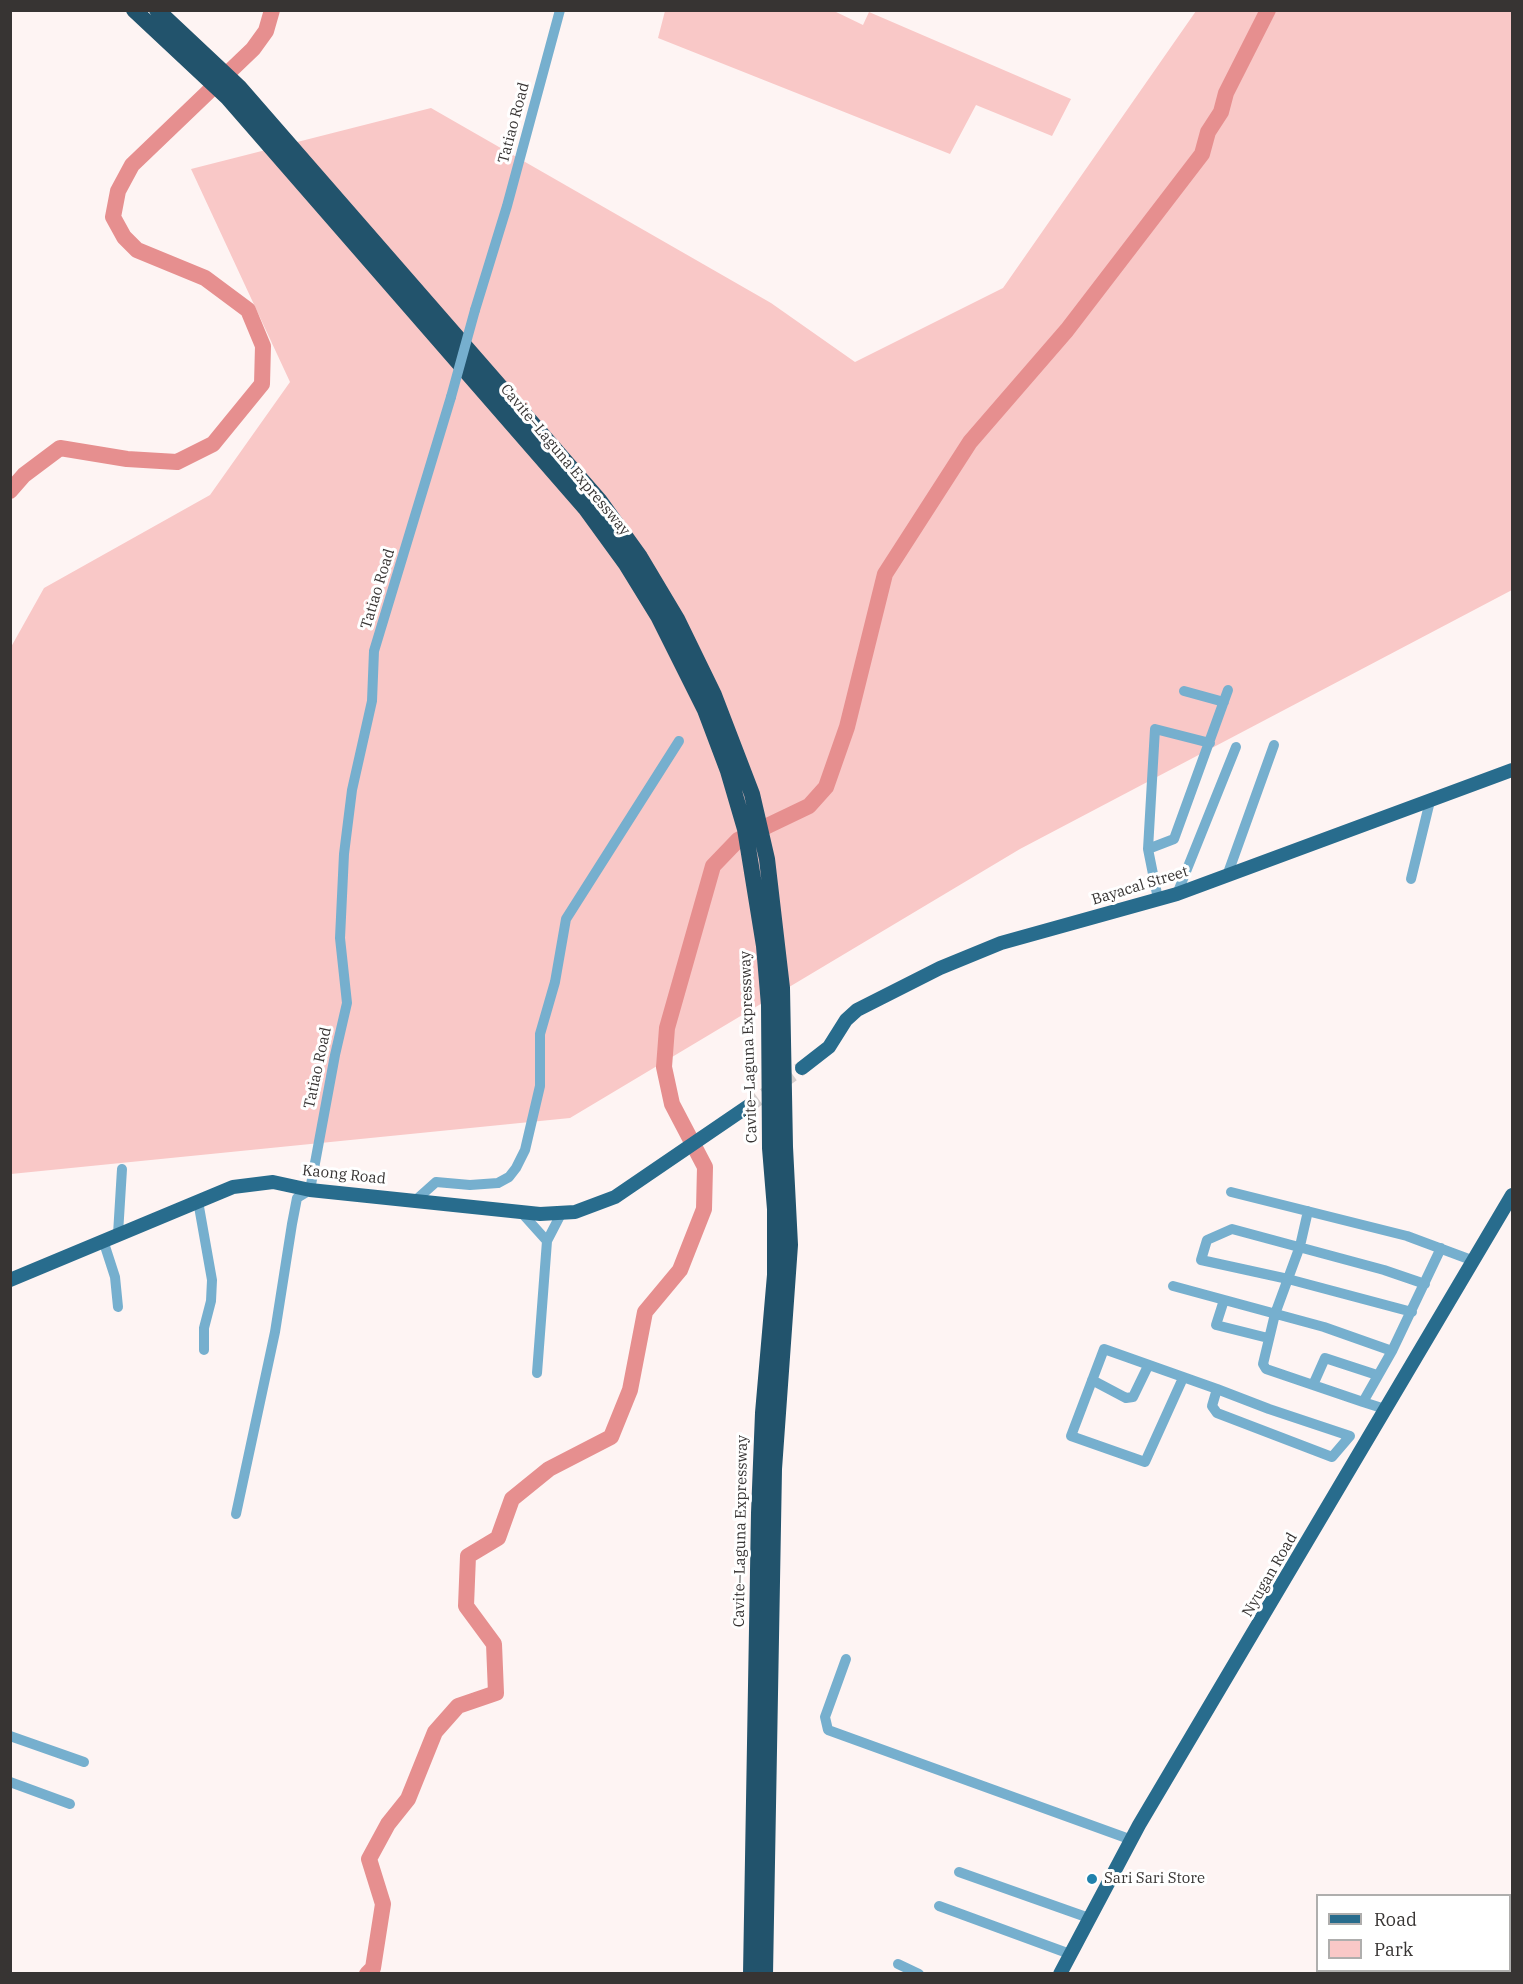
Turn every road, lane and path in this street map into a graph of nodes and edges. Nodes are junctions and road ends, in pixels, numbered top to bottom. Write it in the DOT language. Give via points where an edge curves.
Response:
graph roads {
  1 [pos="134,10"];
  2 [pos="158,10"];
  3 [pos="560,10"];
  4 [pos="198,58"];
  5 [pos="1228,690"];
  6 [pos="1184,691"];
  7 [pos="1224,702"];
  8 [pos="679,741"];
  9 [pos="1210,743"];
  10 [pos="1274,746"];
  11 [pos="1236,747"];
  12 [pos="1512,770"];
  13 [pos="1430,801"];
  14 [pos="1148,849"];
  15 [pos="1228,873"];
  16 [pos="1411,879"];
  17 [pos="1177,894"];
  18 [pos="1158,899"];
  19 [pos="766,901"];
  20 [pos="802,1068"];
  21 [pos="747,1107"];
  22 [pos="122,1169"];
  23 [pos="310,1190"];
  24 [pos="1231,1192"];
  25 [pos="1512,1195"];
  26 [pos="417,1200"];
  27 [pos="198,1201"];
  28 [pos="520,1211"];
  29 [pos="1308,1211"];
  30 [pos="561,1214"];
  31 [pos="118,1234"];
  32 [pos="104,1240"];
  33 [pos="547,1241"];
  34 [pos="1300,1246"];
  35 [pos="1441,1248"];
  36 [pos="1473,1261"];
  37 [pos="10,1280"];
  38 [pos="1288,1280"];
  39 [pos="1425,1284"];
  40 [pos="1173,1286"];
  41 [pos="1224,1300"];
  42 [pos="118,1306"];
  43 [pos="1412,1312"];
  44 [pos="1275,1314"];
  45 [pos="1268,1338"];
  46 [pos="204,1350"];
  47 [pos="1392,1351"];
  48 [pos="1148,1366"];
  49 [pos="537,1373"];
  50 [pos="1377,1375"];
  51 [pos="1184,1378"];
  52 [pos="1092,1380"];
  53 [pos="1313,1385"];
  54 [pos="1217,1389"];
  55 [pos="1363,1402"];
  56 [pos="1385,1409"];
  57 [pos="1350,1436"];
  58 [pos="1366,1442"];
  59 [pos="236,1514"];
  60 [pos="846,1659"];
  61 [pos="10,1736"];
  62 [pos="84,1762"];
  63 [pos="10,1782"];
  64 [pos="70,1804"];
  65 [pos="1131,1840"];
  66 [pos="959,1872"];
  67 [pos="939,1906"];
  68 [pos="1089,1917"];
  69 [pos="1070,1954"];
  70 [pos="898,1964"];
  71 [pos="751,1974"];
  72 [pos="765,1974"];
  73 [pos="919,1974"];
  74 [pos="1060,1974"];
  1 -- 4 [label="highway, Cavite–Laguna Expressway"];
  2 -- 4 [label="highway, Cavite–Laguna Expressway"];
  3 -- 23 [label="street, Tatiao Road, bridge" via="507,206 374,651 372,701 352,790 344,854 340,938 347,1003"];
  4 -- 19 [label="highway, Cavite–Laguna Expressway" via="234,93 586,509 626,564 658,616 735,767 745,829"];
  5 -- 7 [label="street"];
  6 -- 7 [label="street"];
  7 -- 9 [label="street"];
  8 -- 26 [label="street" via="566,918 555,982 540,1034 540,1086 525,1150 516,1168 498,1183 436,1182"];
  9 -- 14 [label="street" via="1174,839"];
  9 -- 14 [label="street" via="1155,729"];
  10 -- 15 [label="street"];
  11 -- 17 [label="street"];
  12 -- 13 [label="main road, Bayacal Street"];
  13 -- 15 [label="main road, Bayacal Street"];
  13 -- 16 [label="street"];
  14 -- 18 [label="street"];
  15 -- 17 [label="main road, Bayacal Street"];
  17 -- 18 [label="main road, Bayacal Street"];
  18 -- 20 [label="main road, Bayacal Street" via="1001,943 939,968 857,1010 829,1047"];
  19 -- 71 [label="highway, Cavite–Laguna Expressway" via="776,1275 761,1447"];
  19 -- 72 [label="highway, Cavite–Laguna Expressway" via="783,997 790,1245 774,1469"];
  21 -- 30 [label="main road, Kaong Road" via="603,1203"];
  22 -- 31 [label="street"];
  23 -- 26 [label="main road, Kaong Road"];
  23 -- 27 [label="main road, Kaong Road" via="273,1182 233,1187"];
  23 -- 59 [label="street" via="297,1198 275,1332"];
  24 -- 29 [label="street"];
  25 -- 36 [label="main road, Nyugan Road"];
  26 -- 28 [label="main road, Kaong Road"];
  27 -- 31 [label="main road, Kaong Road"];
  27 -- 46 [label="street" via="212,1280"];
  28 -- 30 [label="main road, Kaong Road"];
  28 -- 33 [label="street"];
  29 -- 34 [label="street"];
  29 -- 35 [label="street"];
  30 -- 33 [label="street"];
  31 -- 32 [label="main road, Kaong Road"];
  32 -- 37 [label="main road, Kaong Road"];
  32 -- 42 [label="street" via="115,1277"];
  33 -- 49 [label="street"];
  34 -- 38 [label="street"];
  34 -- 38 [label="street" via="1232,1229 1207,1240 1201,1260"];
  34 -- 39 [label="street"];
  35 -- 36 [label="street"];
  35 -- 39 [label="street"];
  36 -- 56 [label="main road, Nyugan Road"];
  38 -- 43 [label="street"];
  38 -- 44 [label="street"];
  39 -- 43 [label="street"];
  40 -- 41 [label="street"];
  41 -- 44 [label="street"];
  41 -- 45 [label="street" via="1216,1325"];
  43 -- 47 [label="street"];
  44 -- 45 [label="street"];
  44 -- 47 [label="street"];
  45 -- 53 [label="street" via="1263,1364 1266,1369"];
  47 -- 50 [label="street"];
  48 -- 51 [label="street"];
  48 -- 52 [label="street" via="1133,1397 1126,1398"];
  48 -- 52 [label="street" via="1104,1349"];
  50 -- 53 [label="street" via="1325,1358"];
  50 -- 55 [label="street"];
  51 -- 52 [label="street" via="1145,1462 1071,1436"];
  51 -- 54 [label="street"];
  53 -- 55 [label="street"];
  54 -- 57 [label="street"];
  54 -- 57 [label="street" via="1212,1406 1217,1413 1332,1456"];
  55 -- 56 [label="street"];
  56 -- 58 [label="main road, Nyugan Road"];
  57 -- 58 [label="street"];
  58 -- 65 [label="main road, Nyugan Road"];
  60 -- 65 [label="street" via="825,1717 828,1730"];
  61 -- 62 [label="street"];
  63 -- 64 [label="street"];
  65 -- 68 [label="main road, Nyugan Road"];
  66 -- 68 [label="street"];
  67 -- 69 [label="street"];
  68 -- 69 [label="main road, Nyugan Road"];
  69 -- 74 [label="main road, Nyugan Road"];
  70 -- 73 [label="street"];
}
